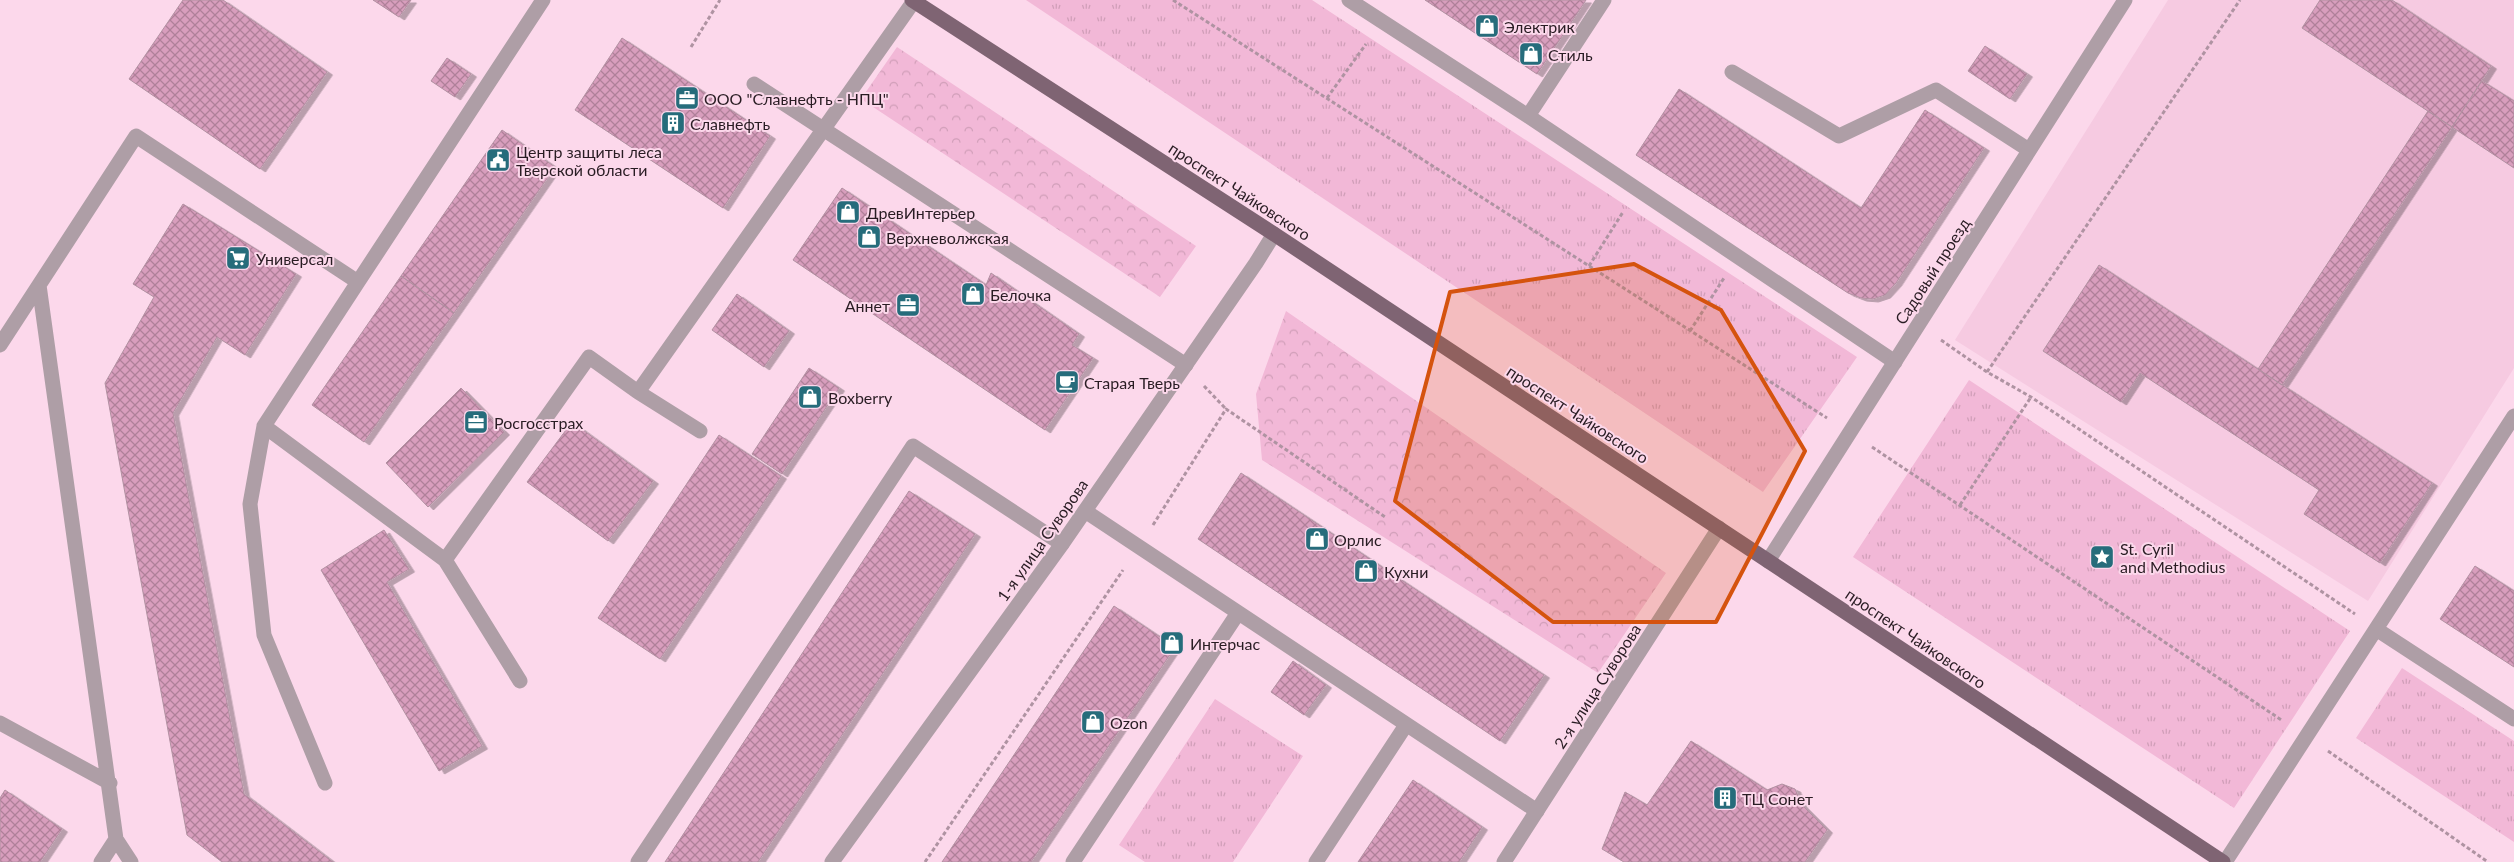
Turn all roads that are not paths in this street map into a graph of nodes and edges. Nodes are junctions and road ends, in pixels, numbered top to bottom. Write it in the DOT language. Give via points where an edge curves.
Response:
graph roads {
  1 [pos="543,0"];
  2 [pos="1349,0"];
  3 [pos="1604,0"];
  4 [pos="2125,0"];
  5 [pos="913,1"];
  6 [pos="1732,72"];
  7 [pos="754,84"];
  8 [pos="1528,116"];
  9 [pos="824,129"];
  10 [pos="2030,150"];
  11 [pos="1274,234"];
  12 [pos="358,282"];
  13 [pos="39,285"];
  14 [pos="0,345"];
  15 [pos="1894,362"];
  16 [pos="1186,365"];
  17 [pos="638,392"];
  18 [pos="2514,416"];
  19 [pos="264,426"];
  20 [pos="700,431"];
  21 [pos="1085,511"];
  22 [pos="1719,528"];
  23 [pos="1062,544"];
  24 [pos="445,560"];
  25 [pos="1768,560"];
  26 [pos="1238,613"];
  27 [pos="2376,629"];
  28 [pos="520,680"];
  29 [pos="2514,719"];
  30 [pos="0,723"];
  31 [pos="1406,725"];
  32 [pos="110,783"];
  33 [pos="325,783"];
  34 [pos="1537,811"];
  35 [pos="116,838"];
  36 [pos="101,862"];
  37 [pos="131,862"];
  38 [pos="638,862"];
  39 [pos="832,862"];
  40 [pos="1073,862"];
  41 [pos="1316,862"];
  42 [pos="1504,862"];
  43 [pos="2224,862"];
  1 -- 12 [label="street"];
  2 -- 8 [label="street"];
  3 -- 8 [label="street"];
  4 -- 10 [label="street, Садовый проезд"];
  5 -- 9 [label="street"];
  5 -- 11 [label="main road, проспект Чайковского"];
  6 -- 10 [label="street" via="1839,136 1936,90"];
  7 -- 9 [label="street"];
  8 -- 15 [label="street"];
  9 -- 16 [label="street"];
  9 -- 17 [label="street"];
  10 -- 15 [label="street, Садовый проезд"];
  11 -- 16 [label="street, 1-я улица Суворова"];
  11 -- 22 [label="main road, проспект Чайковского"];
  12 -- 13 [label="street" via="136,136"];
  12 -- 19 [label="street"];
  13 -- 14 [label="street"];
  13 -- 32 [label="street"];
  15 -- 25 [label="street, Садовый проезд"];
  16 -- 21 [label="street, 1-я улица Суворова"];
  17 -- 20 [label="street"];
  17 -- 24 [label="street" via="589,357"];
  18 -- 27 [label="street"];
  19 -- 24 [label="street"];
  19 -- 33 [label="street" via="250,504 264,635"];
  21 -- 23 [label="street, 1-я улица Суворова"];
  21 -- 26 [label="street"];
  22 -- 25 [label="main road, проспект Чайковского"];
  22 -- 34 [label="street, 2-я улица Суворова"];
  23 -- 38 [label="street" via="913,446"];
  23 -- 39 [label="street, 1-я улица Суворова"];
  24 -- 28 [label="street"];
  25 -- 43 [label="main road, проспект Чайковского"];
  26 -- 31 [label="street"];
  26 -- 40 [label="street"];
  27 -- 29 [label="street"];
  27 -- 43 [label="street"];
  30 -- 32 [label="street"];
  31 -- 34 [label="street"];
  31 -- 41 [label="street"];
  32 -- 35 [label="street"];
  34 -- 42 [label="street, 2-я улица Суворова"];
  35 -- 36 [label="street"];
  35 -- 37 [label="street"];
}
